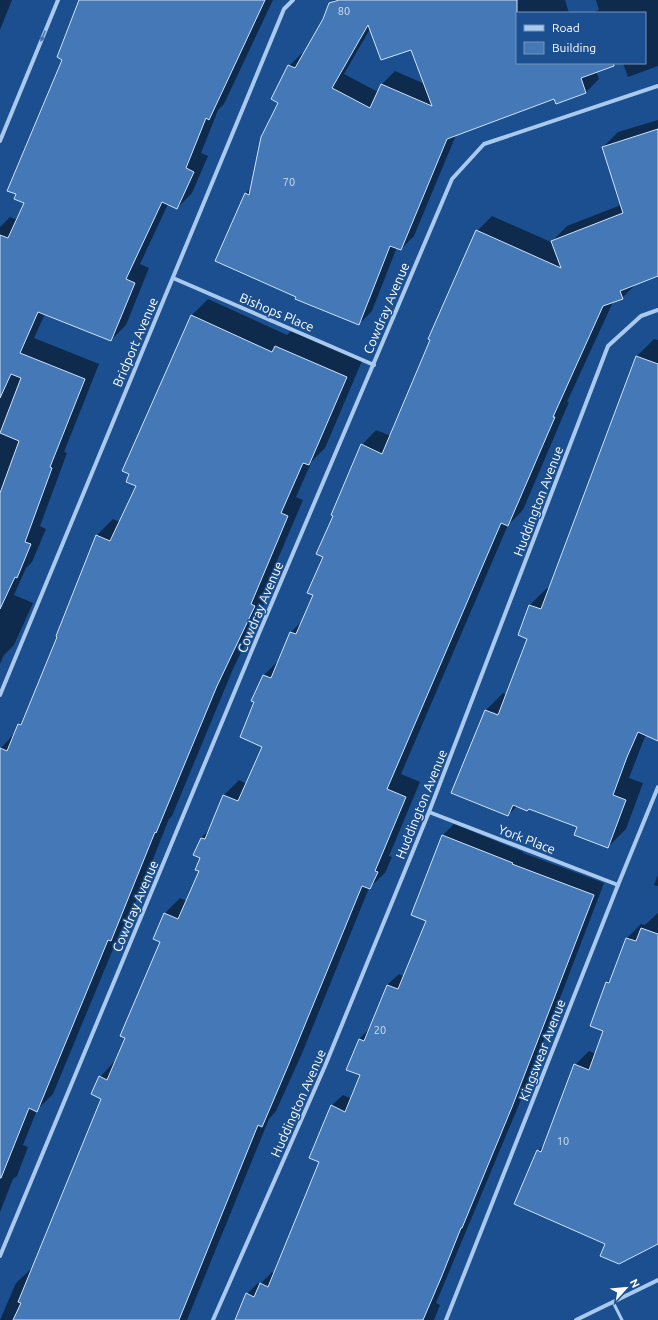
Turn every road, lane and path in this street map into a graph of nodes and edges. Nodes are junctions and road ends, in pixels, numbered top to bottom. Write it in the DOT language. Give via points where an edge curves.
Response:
graph roads {
  1 [pos="58,0"];
  2 [pos="293,0"];
  3 [pos="658,86"];
  4 [pos="0,141"];
  5 [pos="173,278"];
  6 [pos="658,310"];
  7 [pos="374,365"];
  8 [pos="0,695"];
  9 [pos="658,787"];
  10 [pos="429,812"];
  11 [pos="618,885"];
  12 [pos="0,1256"];
  13 [pos="658,1280"];
  14 [pos="613,1302"];
  15 [pos="213,1320"];
  16 [pos="446,1320"];
  17 [pos="576,1320"];
  18 [pos="622,1320"];
  1 -- 4 [label="street, one-way"];
  2 -- 5 [label="street, Bridport Avenue" via="284,10"];
  3 -- 7 [label="street, Cowdray Avenue" via="484,144 452,179"];
  5 -- 7 [label="street, Bishops Place"];
  5 -- 8 [label="street, Bridport Avenue" via="94,463"];
  6 -- 10 [label="street, Huddington Avenue" via="641,316 608,346"];
  7 -- 12 [label="street, Cowdray Avenue"];
  9 -- 11 [label="street, Kingswear Avenue"];
  10 -- 11 [label="street, York Place"];
  10 -- 15 [label="street, Huddington Avenue" via="325,1066"];
  11 -- 16 [label="street, Kingswear Avenue"];
  13 -- 14 [label="street"];
  14 -- 17 [label="street"];
  14 -- 18 [label="lane"];
}
